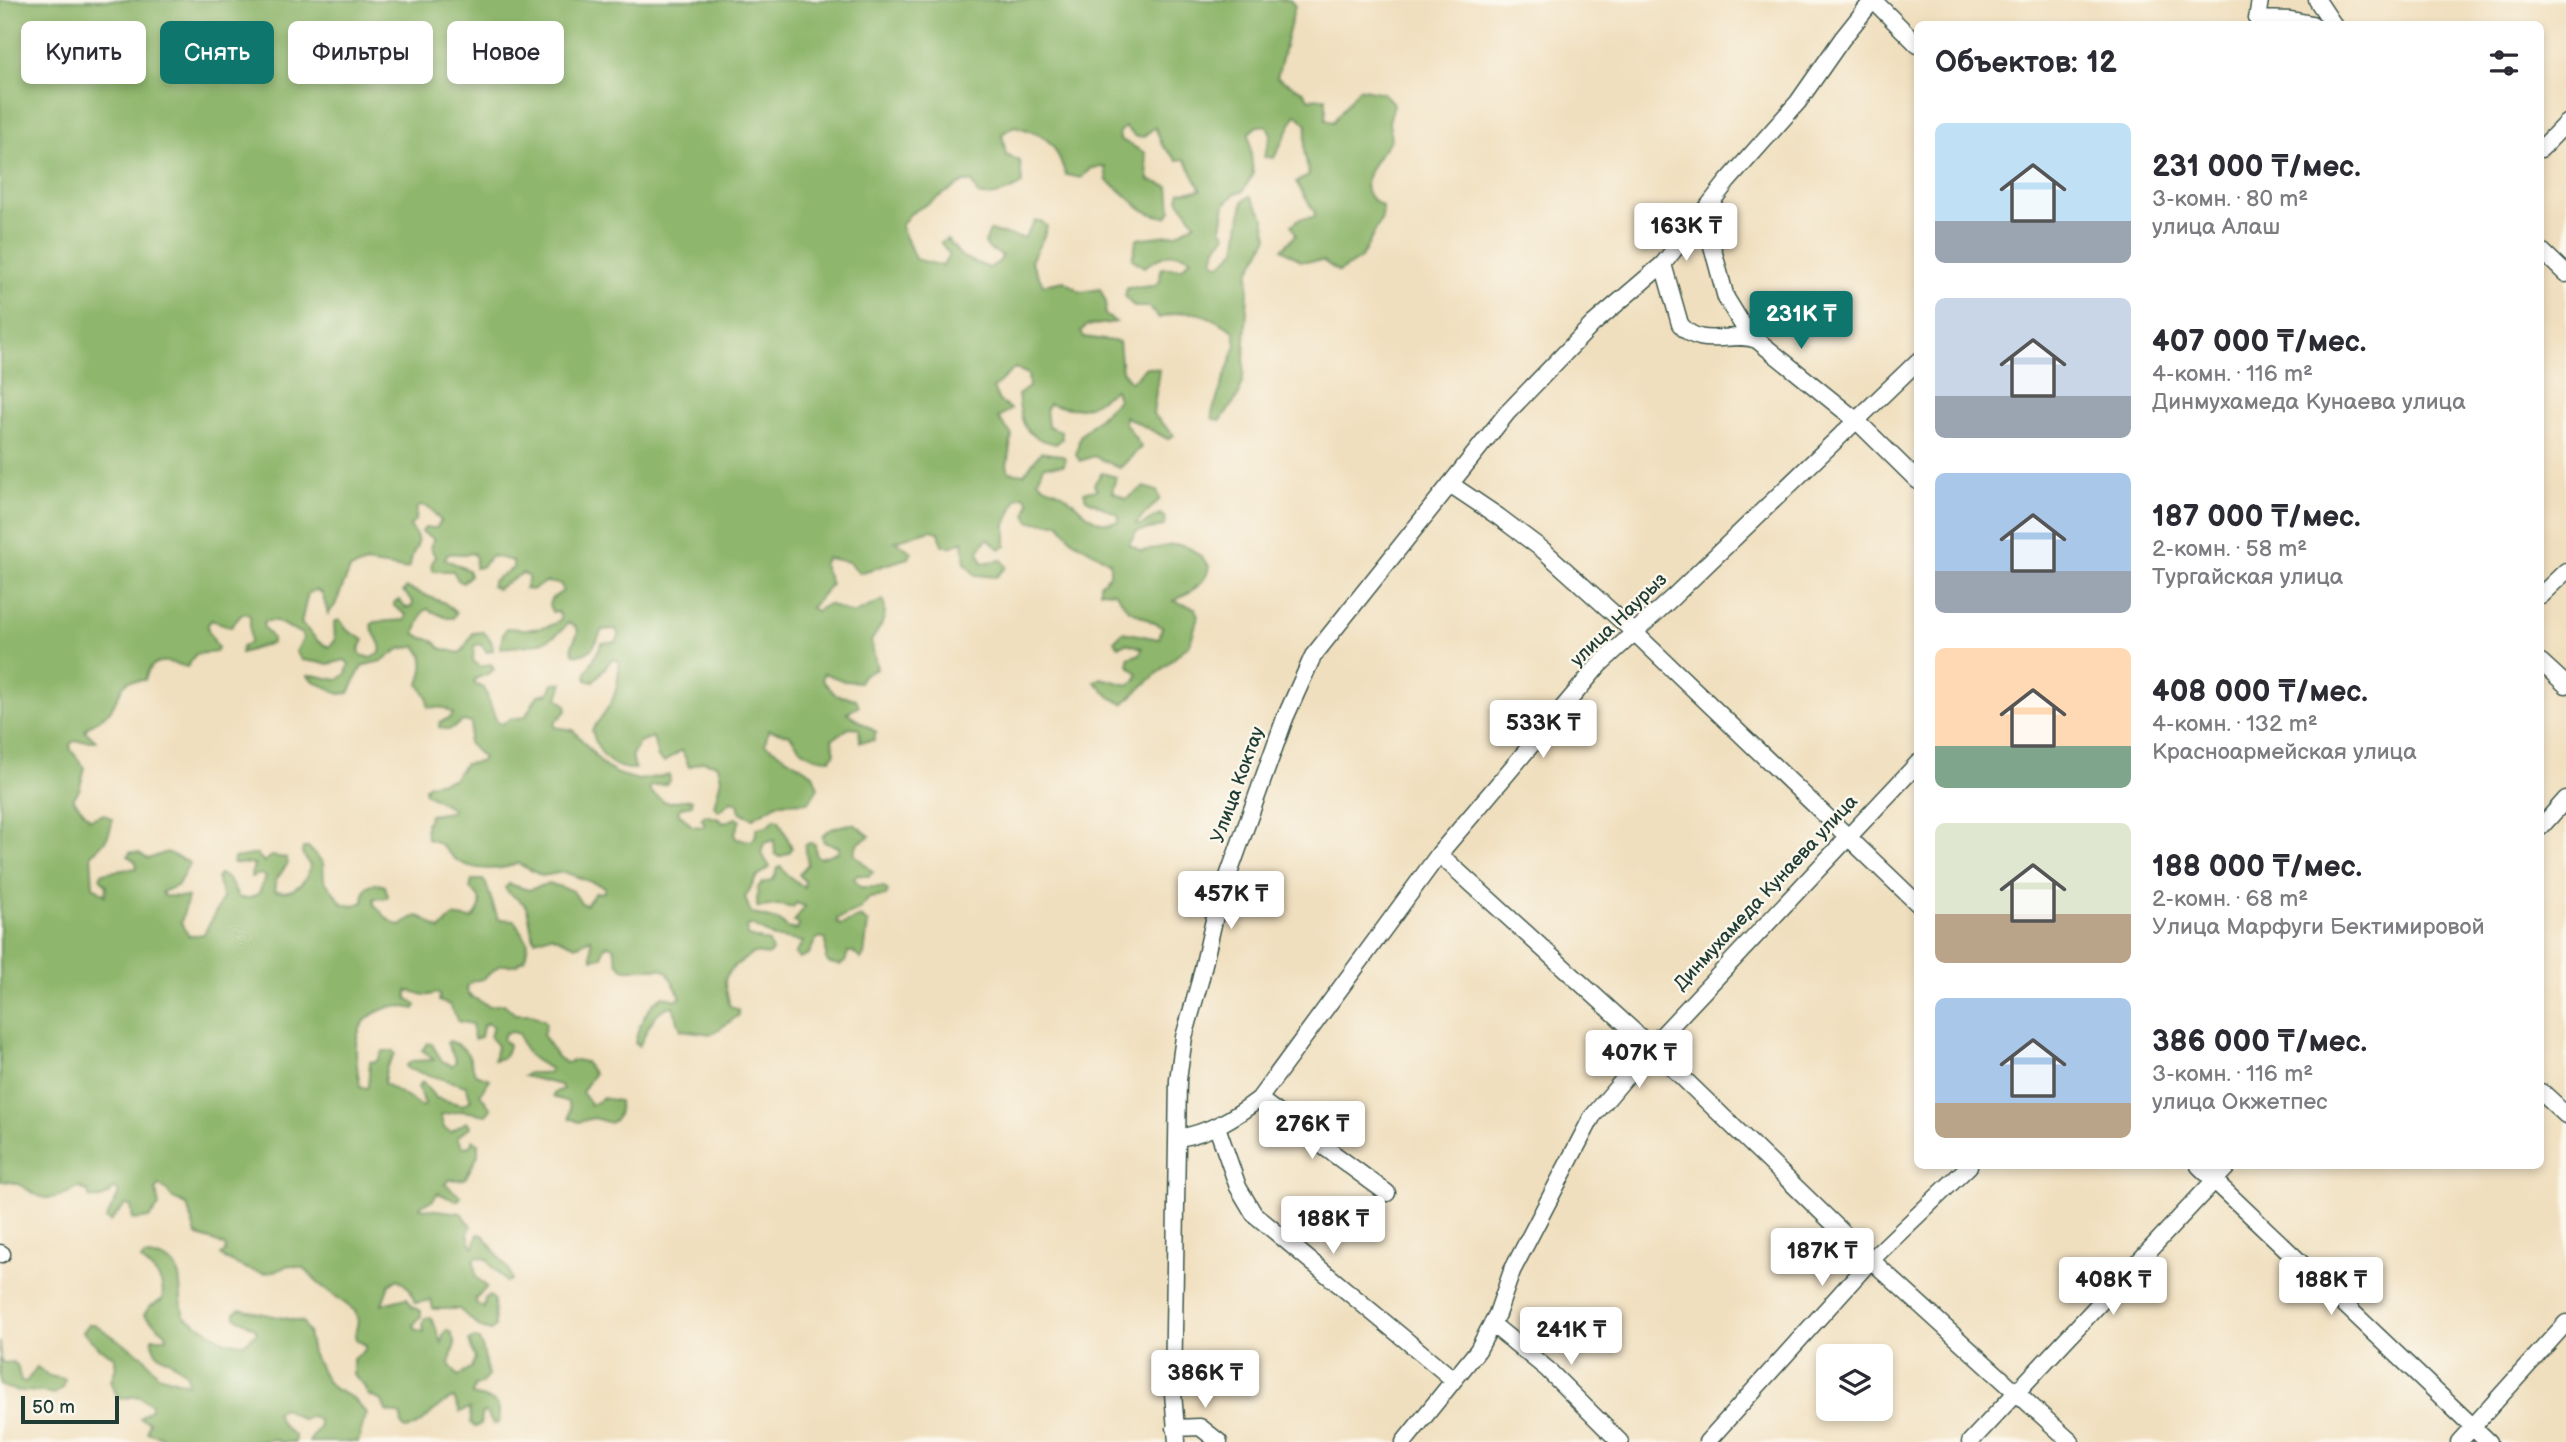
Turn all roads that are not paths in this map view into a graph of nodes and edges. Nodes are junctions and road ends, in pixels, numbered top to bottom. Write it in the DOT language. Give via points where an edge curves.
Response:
graph roads {
  1 [pos="1873,0"];
  2 [pos="2260,0"];
  3 [pos="2274,0"];
  4 [pos="2316,0"];
  5 [pos="2254,21"];
  6 [pos="2255,21"];
  7 [pos="2272,21"];
  8 [pos="2296,21"];
  9 [pos="2331,21"];
  10 [pos="1914,41"];
  11 [pos="2566,123"];
  12 [pos="2544,146"];
  13 [pos="1691,228"];
  14 [pos="2544,253"];
  15 [pos="1663,264"];
  16 [pos="2566,274"];
  17 [pos="1750,338"];
  18 [pos="1914,365"];
  19 [pos="1857,421"];
  20 [pos="1914,477"];
  21 [pos="1450,484"];
  22 [pos="2566,571"];
  23 [pos="2544,592"];
  24 [pos="1634,632"];
  25 [pos="2544,665"];
  26 [pos="2566,685"];
  27 [pos="1914,768"];
  28 [pos="2566,799"];
  29 [pos="2544,824"];
  30 [pos="1847,837"];
  31 [pos="1439,854"];
  32 [pos="1914,900"];
  33 [pos="1651,1047"];
  34 [pos="2544,1095"];
  35 [pos="1259,1099"];
  36 [pos="2566,1115"];
  37 [pos="1217,1127"];
  38 [pos="1178,1138"];
  39 [pos="1966,1169"];
  40 [pos="2202,1169"];
  41 [pos="2225,1169"];
  42 [pos="2214,1180"];
  43 [pos="1387,1193"];
  44 [pos="1871,1261"];
  45 [pos="2566,1323"];
  46 [pos="1492,1324"];
  47 [pos="1454,1380"];
  48 [pos="2017,1392"];
  49 [pos="2473,1427"];
  50 [pos="1176,1435"];
  51 [pos="1219,1442"];
  52 [pos="1404,1442"];
  53 [pos="1620,1442"];
  54 [pos="1707,1442"];
  55 [pos="1970,1442"];
  56 [pos="2071,1442"];
  57 [pos="2459,1442"];
  58 [pos="2489,1442"];
  1 -- 10 [label="street"];
  1 -- 13 [label="street, Улица Коктау" via="1798,102"];
  2 -- 5 [label="street"];
  3 -- 6 [label="street"];
  4 -- 9 [label="street"];
  7 -- 8 [label="street"];
  11 -- 12 [label="street"];
  13 -- 15 [label="street, Улица Коктау"];
  13 -- 17 [label="street" via="1711,242 1726,298"];
  14 -- 16 [label="street"];
  15 -- 17 [label="street" via="1686,332 1710,339"];
  15 -- 21 [label="street, Улица Коктау" via="1593,324 1507,412"];
  17 -- 19 [label="street"];
  18 -- 19 [label="street, улица Наурыз"];
  19 -- 20 [label="street"];
  19 -- 24 [label="street, улица Наурыз"];
  21 -- 24 [label="street" via="1543,550"];
  21 -- 38 [label="street, Улица Коктау" via="1313,656 1285,718 1217,907 1184,1037"];
  22 -- 23 [label="street"];
  24 -- 30 [label="street"];
  24 -- 31 [label="street, улица Наурыз" via="1599,665"];
  25 -- 26 [label="street"];
  27 -- 30 [label="street, Динмухамеда Кунаева улица"];
  28 -- 29 [label="street"];
  30 -- 32 [label="street"];
  30 -- 33 [label="street, Динмухамеда Кунаева улица"];
  31 -- 33 [label="street"];
  31 -- 35 [label="street, улица Наурыз"];
  33 -- 44 [label="street"];
  33 -- 46 [label="street, Динмухамеда Кунаева улица" via="1592,1117 1512,1271"];
  34 -- 36 [label="street"];
  35 -- 37 [label="street, улица Наурыз"];
  35 -- 43 [label="street"];
  37 -- 38 [label="street, улица Наурыз"];
  37 -- 47 [label="street" via="1238,1187 1254,1214"];
  38 -- 50 [label="street, Улица Коктау"];
  39 -- 44 [label="street"];
  40 -- 42 [label="street"];
  41 -- 42 [label="street"];
  42 -- 48 [label="street"];
  42 -- 49 [label="street"];
  44 -- 48 [label="street"];
  44 -- 54 [label="street"];
  45 -- 49 [label="street"];
  46 -- 47 [label="street, Динмухамеда Кунаева улица"];
  46 -- 53 [label="street" via="1547,1369"];
  47 -- 52 [label="street, Динмухамеда Кунаева улица"];
  48 -- 55 [label="street"];
  48 -- 56 [label="street"];
  49 -- 57 [label="street"];
  49 -- 58 [label="street"];
  50 -- 51 [label="street" via="1200,1427"];
}
